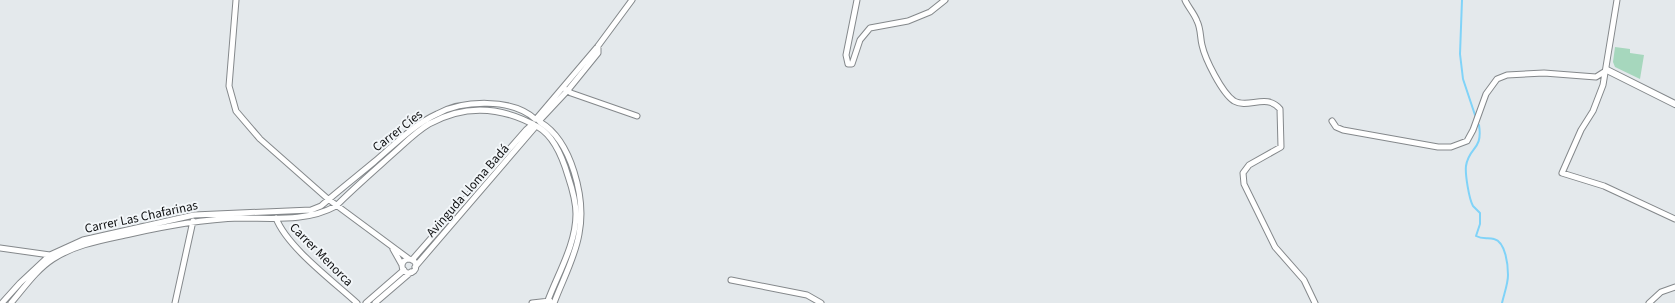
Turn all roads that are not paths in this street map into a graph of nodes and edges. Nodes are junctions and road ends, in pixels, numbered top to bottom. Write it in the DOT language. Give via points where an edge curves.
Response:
graph roads {
  1 [pos="236,0"];
  2 [pos="632,0"];
  3 [pos="857,0"];
  4 [pos="945,0"];
  5 [pos="1184,0"];
  6 [pos="1617,0"];
  7 [pos="597,47"];
  8 [pos="1606,70"];
  9 [pos="562,87"];
  10 [pos="568,90"];
  11 [pos="1675,104"];
  12 [pos="637,116"];
  13 [pos="1332,121"];
  14 [pos="536,123"];
  15 [pos="328,200"];
  16 [pos="336,206"];
  17 [pos="276,218"];
  18 [pos="1675,219"];
  19 [pos="193,221"];
  20 [pos="0,248"];
  21 [pos="393,248"];
  22 [pos="51,257"];
  23 [pos="411,260"];
  24 [pos="415,267"];
  25 [pos="403,268"];
  26 [pos="411,272"];
  27 [pos="731,280"];
  28 [pos="1675,287"];
  29 [pos="548,302"];
  30 [pos="554,302"];
  31 [pos="2,303"];
  32 [pos="11,303"];
  33 [pos="175,303"];
  34 [pos="357,303"];
  35 [pos="366,303"];
  36 [pos="375,303"];
  37 [pos="532,303"];
  38 [pos="821,303"];
  39 [pos="1315,303"];
  40 [pos="1649,303"];
  1 -- 15 [label="street" via="229,86 236,111 260,139"];
  2 -- 7 [label="street, Avinguda Lloma Badá"];
  3 -- 4 [label="street" via="846,55 848,64 852,64 860,40 870,28 908,22 930,12"];
  5 -- 39 [label="street" via="1197,21 1204,54 1229,96 1234,101 1244,104 1261,100 1280,108 1281,147 1249,164 1243,172 1244,184 1275,247 1304,280"];
  6 -- 8 [label="street"];
  7 -- 9 [label="street, Avinguda Lloma Badá"];
  7 -- 10 [label="street, Avinguda Lloma Badá" via="598,53"];
  8 -- 11 [label="street"];
  8 -- 13 [label="street" via="1596,77 1544,73 1497,79 1486,94 1467,140 1451,147 1438,147 1343,130 1336,127"];
  8 -- 18 [label="street" via="1593,111 1581,130 1562,173 1604,186"];
  9 -- 10 [label="street"];
  9 -- 14 [label="street, Avinguda Lloma Badá"];
  10 -- 12 [label="street"];
  10 -- 14 [label="street, Avinguda Lloma Badá"];
  14 -- 15 [label="street, Carrer Cíes" via="528,114 493,103 438,112 413,129"];
  14 -- 16 [label="street, Carrer Cíes" via="500,111 480,110 446,117 429,124 411,137"];
  14 -- 23 [label="street, Avinguda Lloma Badá" via="526,130"];
  14 -- 24 [label="street, Avinguda Lloma Badá"];
  14 -- 29 [label="street, Carrer Cíes" via="555,146 563,162 572,189 576,214 570,245"];
  14 -- 30 [label="street, Carrer Cíes" via="547,126 565,149 581,204 579,236"];
  15 -- 16 [label="street"];
  15 -- 22 [label="street, Carrer Las Chafarinas" via="311,210 194,214 83,240"];
  16 -- 17 [label="street, Carrer Las Chafarinas" via="310,217"];
  16 -- 21 [label="street"];
  17 -- 19 [label="street, Carrer Las Chafarinas"];
  17 -- 34 [label="street, Carrer Menorca" via="279,227 298,249"];
  19 -- 22 [label="street, Carrer Las Chafarinas" via="86,244"];
  19 -- 33 [label="street"];
  20 -- 22 [label="street"];
  21 -- 23 [label="street"];
  21 -- 25 [label="street"];
  22 -- 31 [label="street, Carrer Las Chafarinas" via="20,283"];
  22 -- 32 [label="street, Carrer Las Chafarinas"];
  23 -- 24 [label="street"];
  23 -- 25 [label="street, Avinguda Lloma Badá" via="404,261"];
  24 -- 26 [label="street, Avinguda Lloma Badá"];
  25 -- 26 [label="street"];
  25 -- 35 [label="street"];
  26 -- 36 [label="street"];
  27 -- 38 [label="street" via="807,295"];
  28 -- 40 [label="street" via="1661,292"];
  29 -- 30 [label="street"];
  29 -- 37 [label="street"];
}
